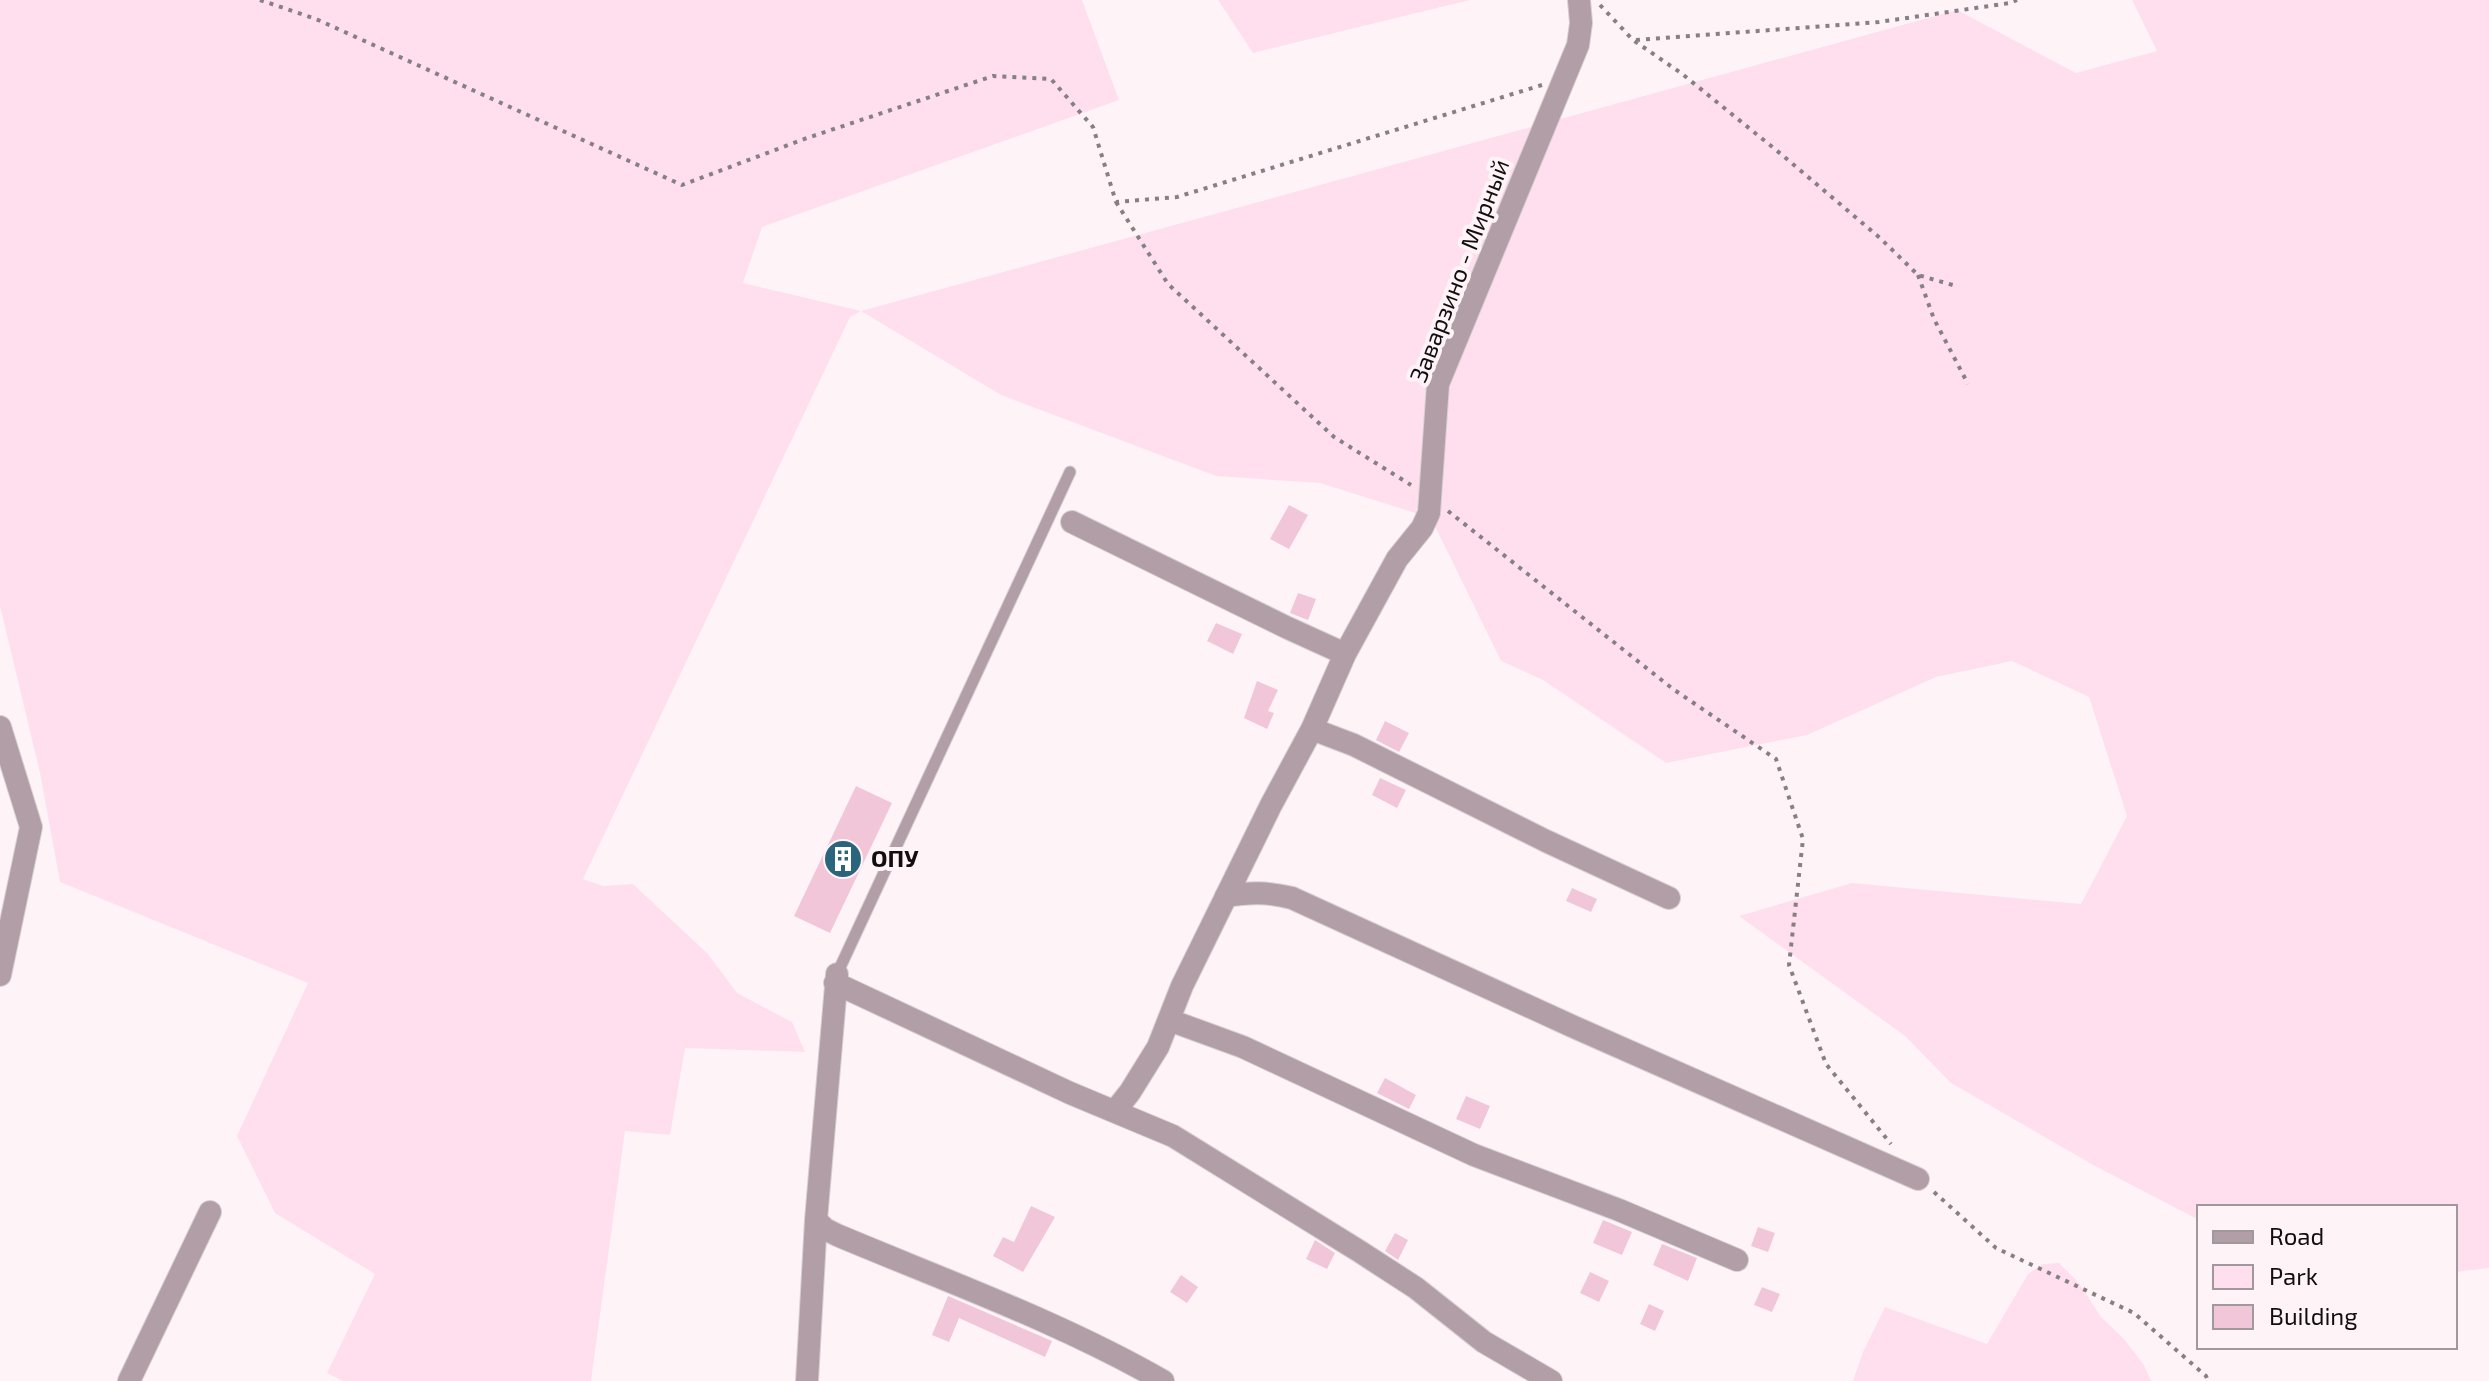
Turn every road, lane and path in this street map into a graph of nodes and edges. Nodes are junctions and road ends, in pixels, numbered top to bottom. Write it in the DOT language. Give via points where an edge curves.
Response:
graph roads {
  1 [pos="260,0"];
  2 [pos="1579,0"];
  3 [pos="1595,0"];
  4 [pos="2017,0"];
  5 [pos="1633,40"];
  6 [pos="1565,78"];
  7 [pos="1116,202"];
  8 [pos="1918,275"];
  9 [pos="1956,286"];
  10 [pos="1968,384"];
  11 [pos="1070,472"];
  12 [pos="1430,497"];
  13 [pos="1072,522"];
  14 [pos="1345,654"];
  15 [pos="0,727"];
  16 [pos="1312,729"];
  17 [pos="1226,896"];
  18 [pos="1669,898"];
  19 [pos="0,975"];
  20 [pos="836,979"];
  21 [pos="1169,1020"];
  22 [pos="1115,1111"];
  23 [pos="1891,1144"];
  24 [pos="1918,1179"];
  25 [pos="210,1212"];
  26 [pos="816,1220"];
  27 [pos="1737,1260"];
  28 [pos="129,1381"];
  29 [pos="807,1381"];
  30 [pos="1163,1381"];
  31 [pos="1551,1381"];
  32 [pos="2208,1381"];
  1 -- 7 [label="path" via="316,19 682,185 993,76 1051,79 1093,127"];
  2 -- 6 [label="street, Заварзино - Мирный" via="1578,45"];
  3 -- 5 [label="path"];
  4 -- 5 [label="path" via="1879,22"];
  5 -- 8 [label="path" via="1781,154"];
  6 -- 7 [label="path" via="1177,197"];
  6 -- 12 [label="street, Заварзино - Мирный" via="1438,384"];
  7 -- 12 [label="path" via="1168,284 1334,437"];
  8 -- 9 [label="path"];
  8 -- 10 [label="path"];
  11 -- 20 [label="lane"];
  12 -- 14 [label="street, Заварзино - Мирный" via="1422,528 1397,559"];
  12 -- 23 [label="path" via="1673,689 1776,759 1803,839 1789,965 1826,1064"];
  13 -- 14 [label="street"];
  14 -- 16 [label="street, Заварзино - Мирный"];
  15 -- 19 [label="street" via="31,827"];
  16 -- 17 [label="street, Заварзино - Мирный"];
  16 -- 18 [label="street"];
  17 -- 21 [label="street, Заварзино - Мирный"];
  17 -- 24 [label="street" via="1251,891 1292,898"];
  20 -- 22 [label="street"];
  20 -- 26 [label="street"];
  21 -- 22 [label="street, Заварзино - Мирный" via="1158,1047"];
  21 -- 27 [label="street" via="1243,1047 1474,1155"];
  22 -- 31 [label="street" via="1173,1136 1359,1251 1484,1342"];
  24 -- 32 [label="path" via="1996,1248 2134,1313"];
  25 -- 28 [label="street"];
  26 -- 29 [label="street"];
  26 -- 30 [label="street" via="837,1235 1017,1311"];
}
